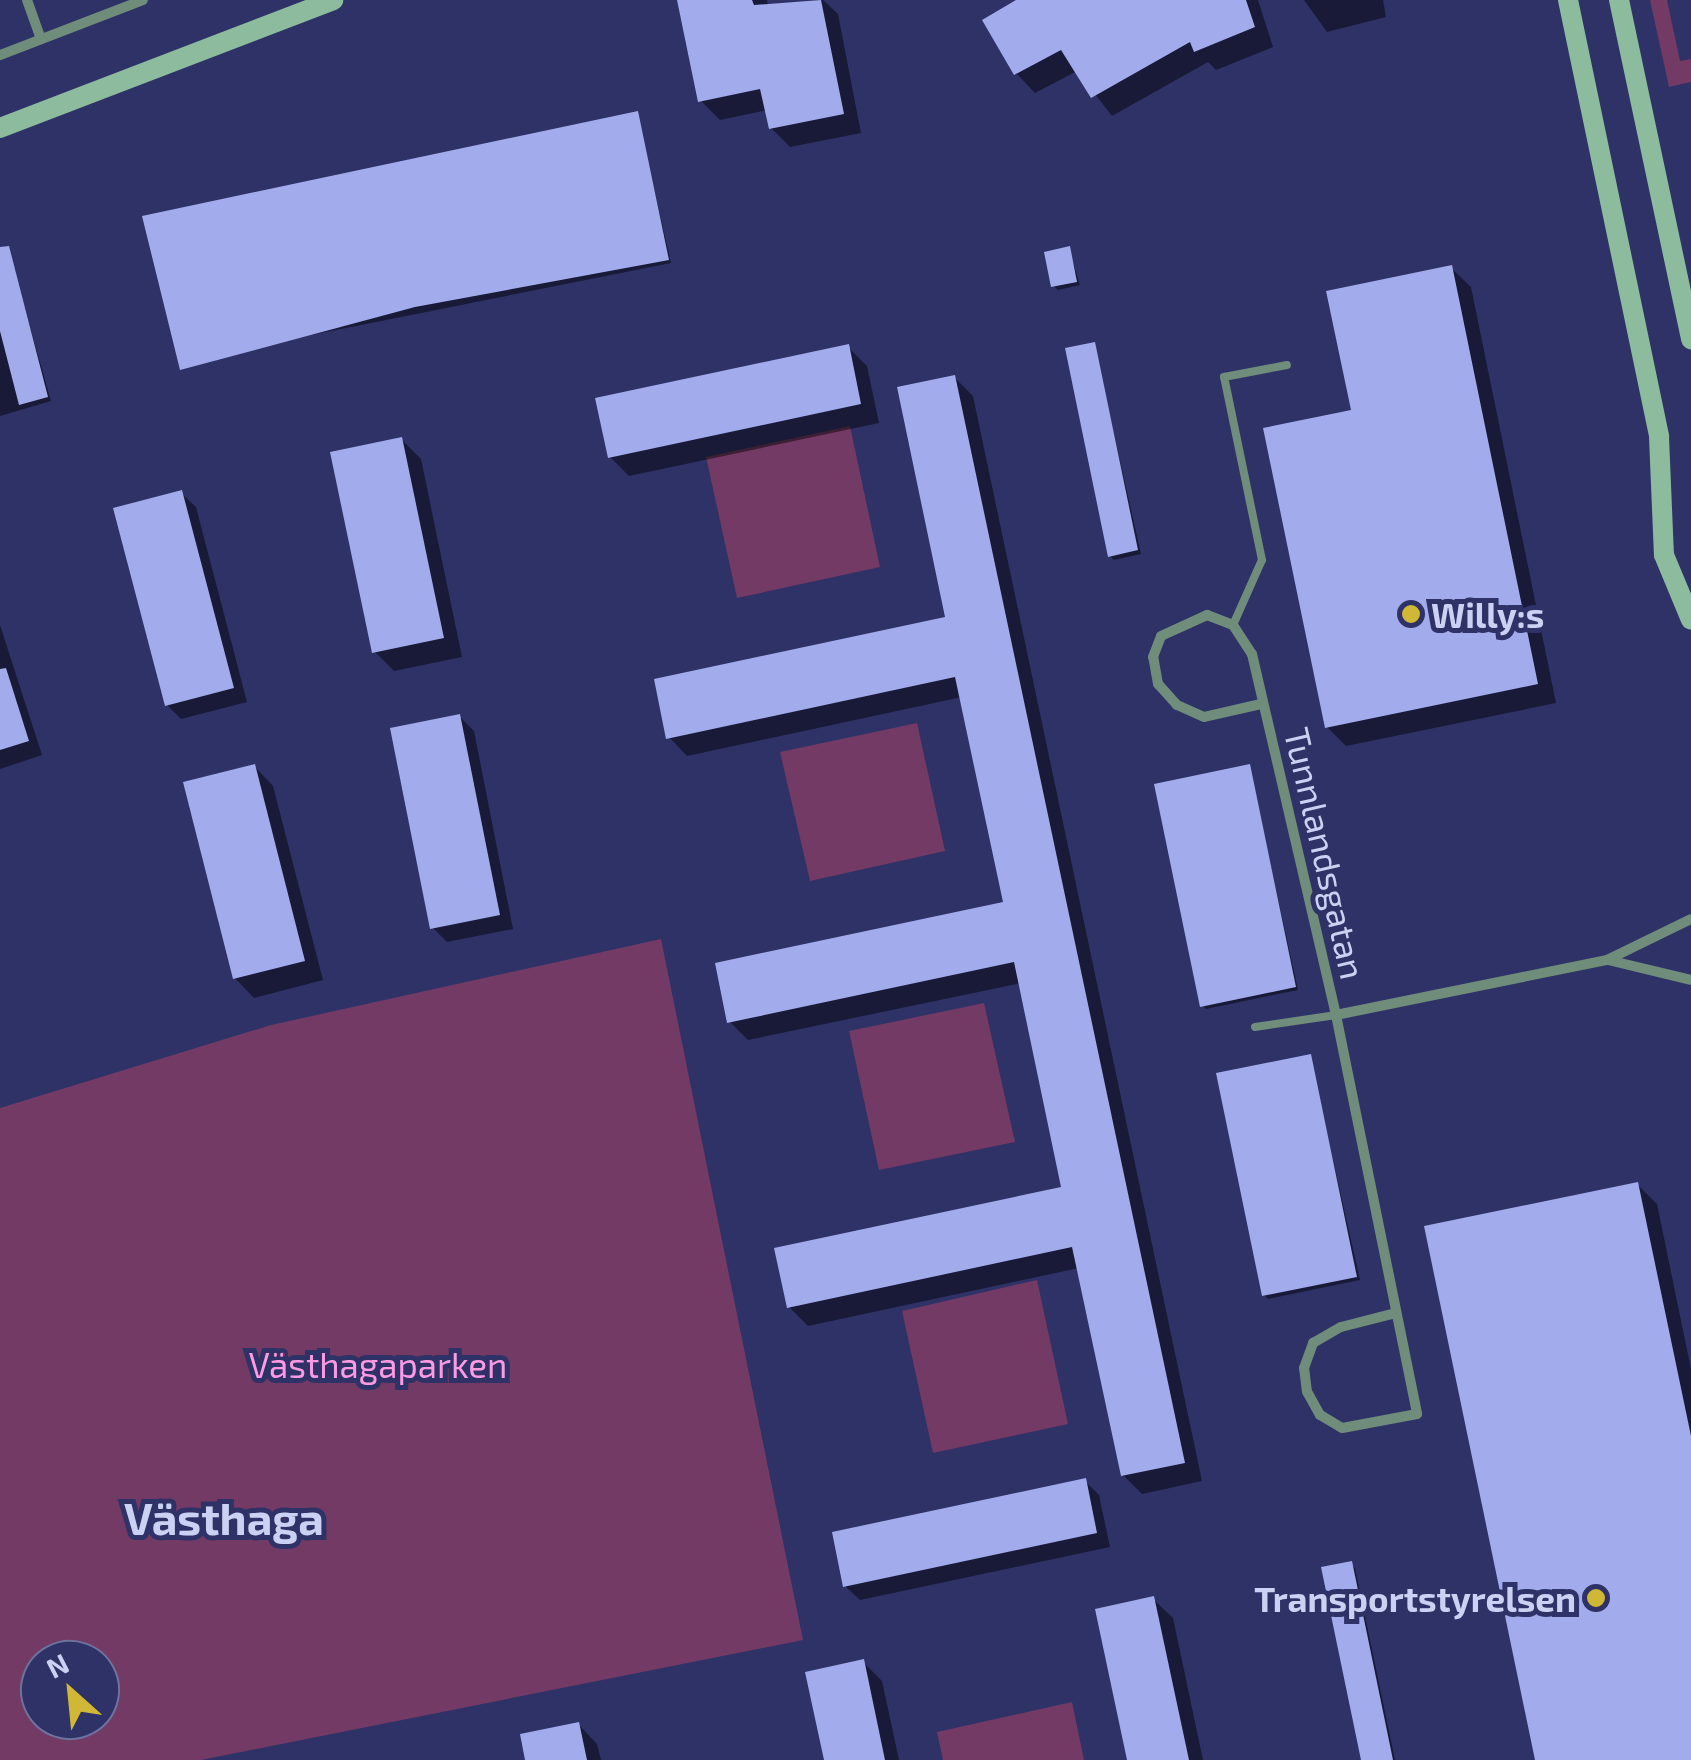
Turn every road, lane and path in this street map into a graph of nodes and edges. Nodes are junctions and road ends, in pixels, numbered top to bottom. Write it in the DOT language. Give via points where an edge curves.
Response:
graph roads {
  1 [pos="27,0"];
  2 [pos="143,0"];
  3 [pos="333,0"];
  4 [pos="1568,0"];
  5 [pos="1619,0"];
  6 [pos="41,39"];
  7 [pos="0,55"];
  8 [pos="0,128"];
  9 [pos="1691,339"];
  10 [pos="1287,364"];
  11 [pos="1691,620"];
  12 [pos="1233,625"];
  13 [pos="1262,704"];
  14 [pos="1691,919"];
  15 [pos="1606,960"];
  16 [pos="1691,980"];
  17 [pos="1336,1015"];
  18 [pos="1255,1027"];
  19 [pos="1392,1314"];
  1 -- 6 [label="street"];
  2 -- 6 [label="street"];
  3 -- 8 [label="main road"];
  4 -- 11 [label="main road" via="1659,438 1664,555"];
  5 -- 9 [label="main road"];
  6 -- 7 [label="street"];
  10 -- 12 [label="lane" via="1224,377 1262,560"];
  12 -- 13 [label="street, Tunnlandsgatan" via="1252,654"];
  12 -- 13 [label="street, Tunnlandsgatan" via="1206,615 1163,634 1153,657 1158,684 1176,705 1204,717"];
  13 -- 17 [label="street, Tunnlandsgatan"];
  14 -- 15 [label="street, Tunnlandsgatan"];
  15 -- 16 [label="street, Tunnlandsgatan"];
  15 -- 17 [label="street, Tunnlandsgatan"];
  17 -- 18 [label="lane"];
  17 -- 19 [label="street, Tunnlandsgatan"];
  19 -- 19 [label="street, Tunnlandsgatan" via="1417,1414 1342,1428 1320,1415 1307,1392 1304,1368 1313,1343 1342,1327"];
}
